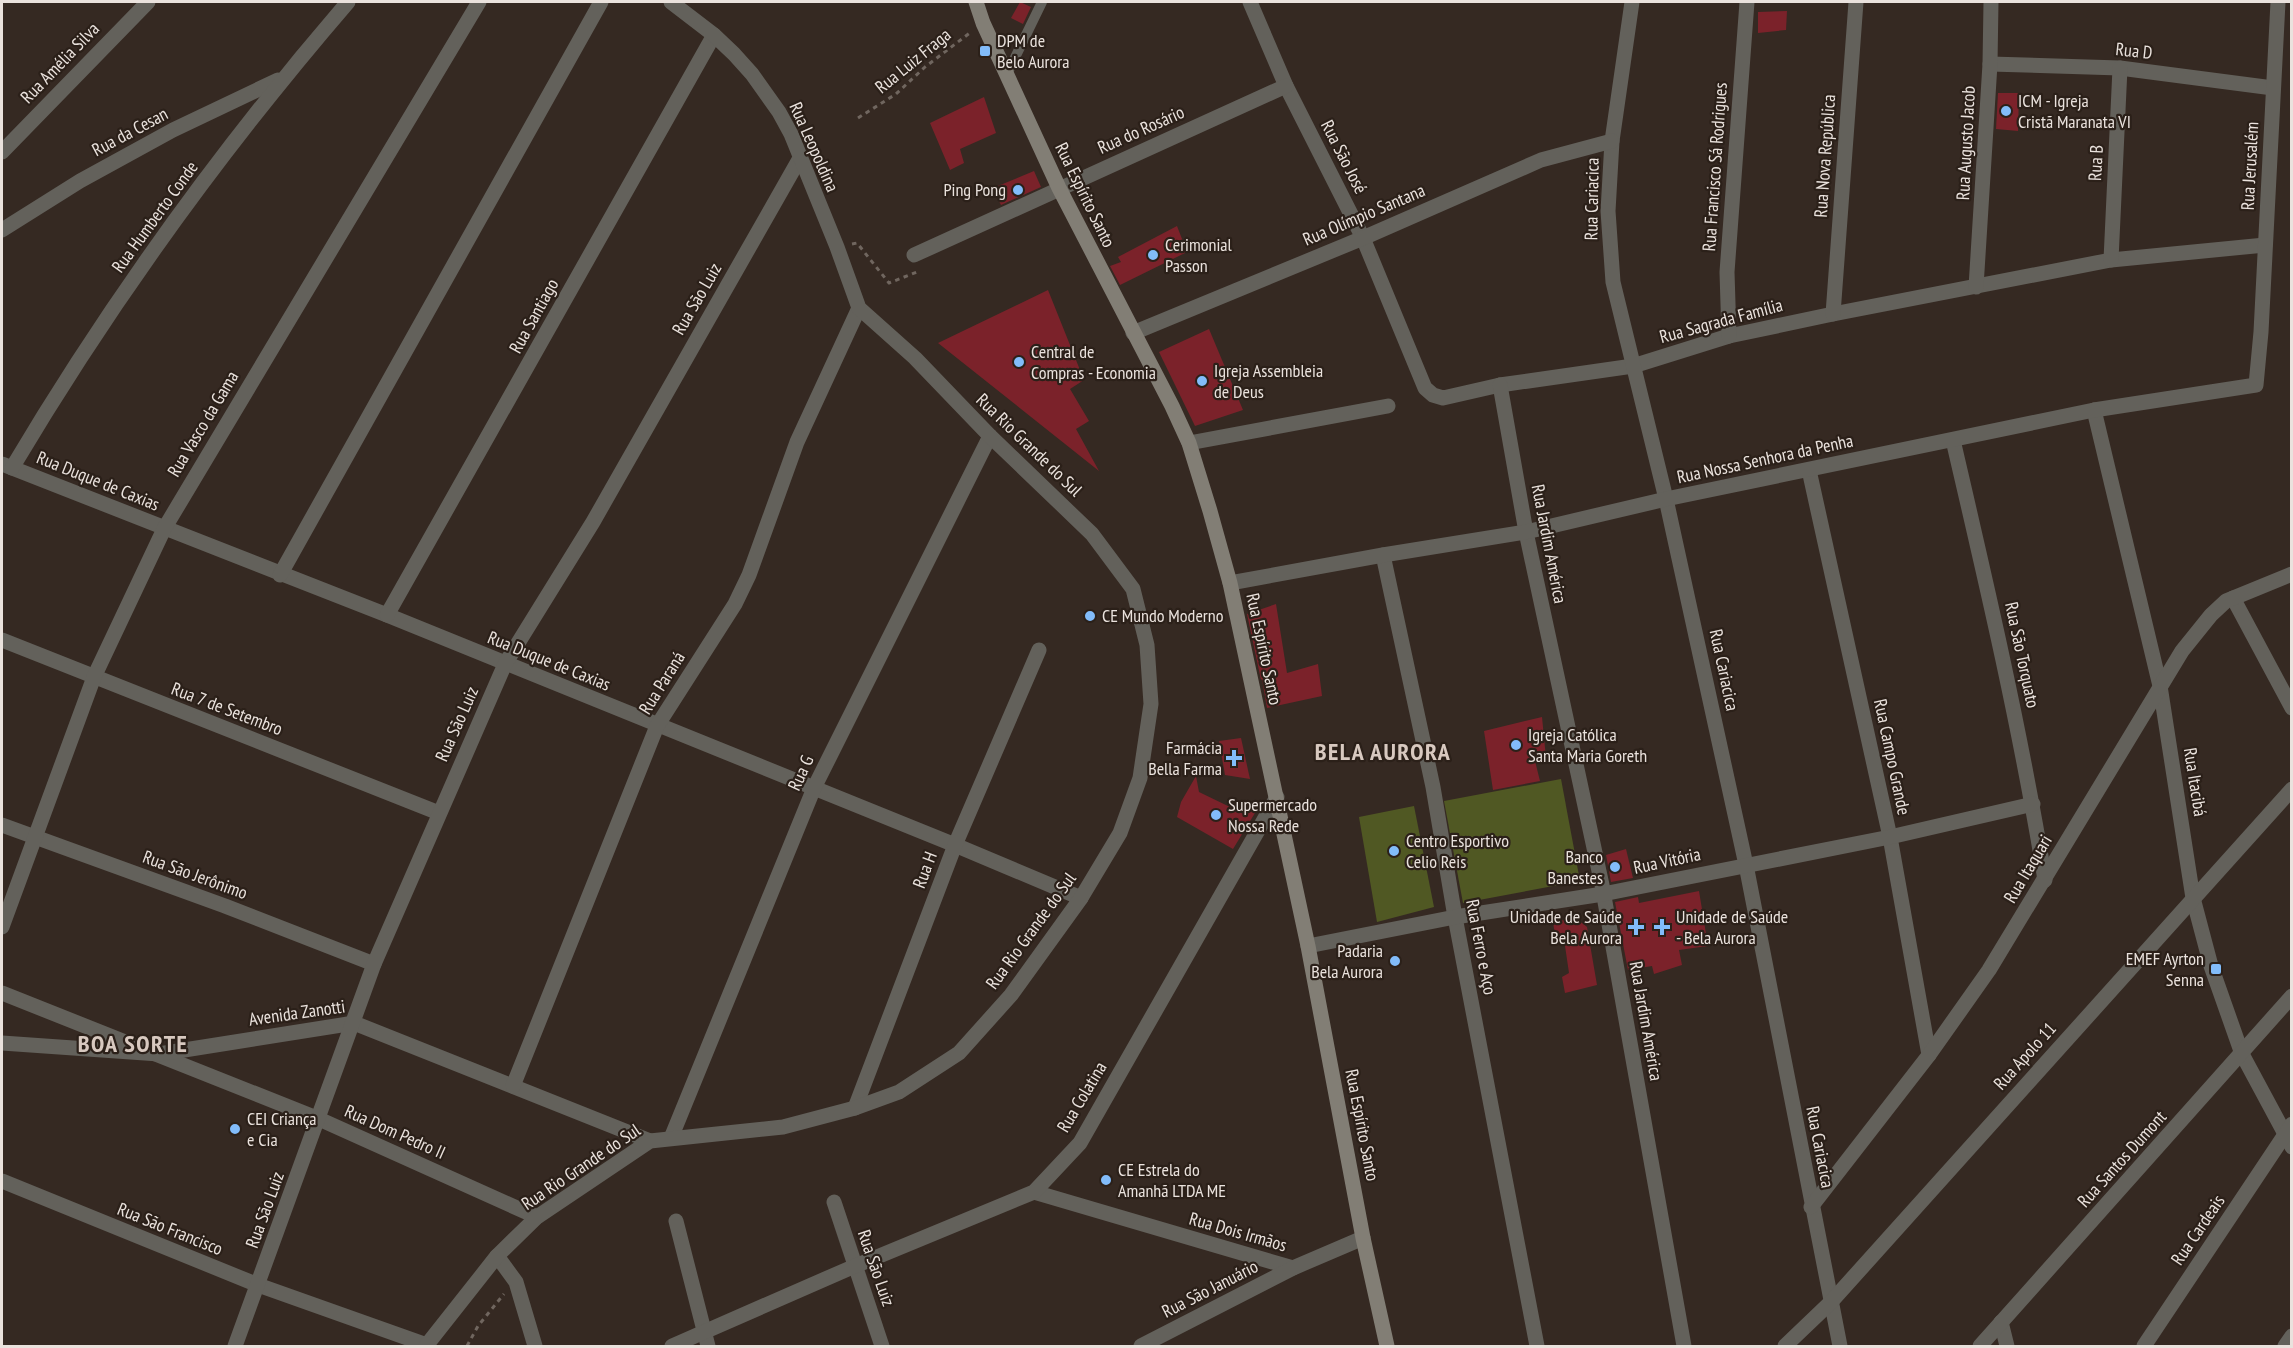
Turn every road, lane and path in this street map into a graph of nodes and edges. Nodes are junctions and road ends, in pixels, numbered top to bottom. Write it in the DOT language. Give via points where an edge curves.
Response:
graph roads {
  1 [pos="148,2"];
  2 [pos="348,2"];
  3 [pos="479,2"];
  4 [pos="601,2"];
  5 [pos="671,2"];
  6 [pos="976,2"];
  7 [pos="1042,2"];
  8 [pos="1250,2"];
  9 [pos="1632,2"];
  10 [pos="1747,2"];
  11 [pos="1856,2"];
  12 [pos="1991,2"];
  13 [pos="2278,2"];
  14 [pos="2283,2"];
  15 [pos="2292,9"];
  16 [pos="983,23"];
  17 [pos="714,35"];
  18 [pos="1990,64"];
  19 [pos="2120,68"];
  20 [pos="1007,74"];
  21 [pos="282,78"];
  22 [pos="1286,86"];
  23 [pos="2273,88"];
  24 [pos="858,118"];
  25 [pos="1612,141"];
  26 [pos="2,152"];
  27 [pos="800,158"];
  28 [pos="1059,188"];
  29 [pos="2,230"];
  30 [pos="1363,238"];
  31 [pos="2265,245"];
  32 [pos="837,247"];
  33 [pos="914,255"];
  34 [pos="2111,260"];
  35 [pos="920,271"];
  36 [pos="1976,286"];
  37 [pos="859,308"];
  38 [pos="1833,314"];
  39 [pos="2261,332"];
  40 [pos="1133,333"];
  41 [pos="1729,336"];
  42 [pos="1633,366"];
  43 [pos="1500,385"];
  44 [pos="1433,395"];
  45 [pos="1388,406"];
  46 [pos="2094,410"];
  47 [pos="990,436"];
  48 [pos="1953,440"];
  49 [pos="1189,443"];
  50 [pos="7,466"];
  51 [pos="1809,470"];
  52 [pos="1666,499"];
  53 [pos="164,529"];
  54 [pos="1526,532"];
  55 [pos="1383,555"];
  56 [pos="2292,574"];
  57 [pos="280,575"];
  58 [pos="1230,584"];
  59 [pos="2233,598"];
  60 [pos="387,615"];
  61 [pos="2,640"];
  62 [pos="1040,650"];
  63 [pos="505,664"];
  64 [pos="94,677"];
  65 [pos="2160,686"];
  66 [pos="2292,708"];
  67 [pos="657,726"];
  68 [pos="814,788"];
  69 [pos="2292,789"];
  70 [pos="1276,797"];
  71 [pos="2033,804"];
  72 [pos="439,813"];
  73 [pos="2,825"];
  74 [pos="1890,837"];
  75 [pos="36,839"];
  76 [pos="955,844"];
  77 [pos="1746,865"];
  78 [pos="2044,880"];
  79 [pos="1603,894"];
  80 [pos="1081,898"];
  81 [pos="2193,898"];
  82 [pos="1455,917"];
  83 [pos="2,927"];
  84 [pos="1308,946"];
  85 [pos="374,964"];
  86 [pos="2,993"];
  87 [pos="2292,996"];
  88 [pos="354,1023"];
  89 [pos="2,1044"];
  90 [pos="159,1054"];
  91 [pos="2242,1054"];
  92 [pos="1929,1055"];
  93 [pos="513,1086"];
  94 [pos="855,1108"];
  95 [pos="319,1119"];
  96 [pos="2289,1136"];
  97 [pos="671,1138"];
  98 [pos="650,1141"];
  99 [pos="2,1181"];
  100 [pos="1034,1192"];
  101 [pos="834,1202"];
  102 [pos="1812,1207"];
  103 [pos="537,1217"];
  104 [pos="676,1221"];
  105 [pos="1363,1238"];
  106 [pos="497,1256"];
  107 [pos="855,1266"];
  108 [pos="1293,1268"];
  109 [pos="516,1282"];
  110 [pos="258,1285"];
  111 [pos="1831,1302"];
  112 [pos="2001,1322"];
  113 [pos="2292,1336"];
  114 [pos="705,1340"];
  115 [pos="427,1346"];
  116 [pos="236,1347"];
  117 [pos="467,1347"];
  118 [pos="535,1347"];
  119 [pos="672,1347"];
  120 [pos="882,1347"];
  121 [pos="1141,1347"];
  122 [pos="1387,1347"];
  123 [pos="1537,1347"];
  124 [pos="1684,1347"];
  125 [pos="1785,1347"];
  126 [pos="1840,1347"];
  127 [pos="1980,1347"];
  128 [pos="2007,1347"];
  129 [pos="2144,1347"];
  130 [pos="2285,1347"];
  1 -- 26 [label="street, Rua Amélia Silva"];
  2 -- 21 [label="street, Rua Humberto Conde"];
  3 -- 53 [label="street, Rua Vasco da Gama"];
  4 -- 57 [label="street"];
  5 -- 17 [label="street, Rua Leopoldina"];
  6 -- 16 [label="street, Rua Espírito Santo"];
  7 -- 20 [label="lane"];
  8 -- 22 [label="street, Rua São José"];
  9 -- 25 [label="street, Rua Cariacica"];
  10 -- 41 [label="street, Rua Francisco Sá Rodrigues" via="1727,272"];
  11 -- 38 [label="street, Rua Nova República"];
  12 -- 18 [label="street, Rua Augusto Jacob"];
  13 -- 23 [label="street, Rua Jerusalém"];
  14 -- 15 [label="street"];
  16 -- 20 [label="street, Rua Espírito Santo"];
  16 -- 24 [label="path, Rua Luiz Fraga" via="896,94"];
  17 -- 27 [label="street, Rua Leopoldina" via="766,92"];
  17 -- 60 [label="street, Rua Santiago"];
  18 -- 19 [label="street, Rua D"];
  18 -- 36 [label="street, Rua Augusto Jacob"];
  19 -- 23 [label="street, Rua D"];
  19 -- 34 [label="street, Rua B"];
  20 -- 28 [label="street, Rua Espírito Santo"];
  21 -- 29 [label="street, Rua da Cesan" via="173,130"];
  21 -- 50 [label="street, Rua Humberto Conde" via="190,199"];
  22 -- 28 [label="street, Rua do Rosário"];
  22 -- 30 [label="street, Rua São José"];
  23 -- 31 [label="street, Rua Jerusalém"];
  25 -- 30 [label="street, Rua Olímpio Santana" via="1541,160"];
  25 -- 42 [label="street, Rua Cariacica" via="1608,211 1613,282"];
  27 -- 32 [label="street, Rua Leopoldina"];
  27 -- 63 [label="street, Rua São Luiz" via="593,522"];
  28 -- 33 [label="street, Rua do Rosário"];
  28 -- 40 [label="street, Rua Espírito Santo"];
  30 -- 40 [label="street, Rua Olímpio Santana"];
  30 -- 44 [label="street, Rua São José" via="1425,388"];
  31 -- 34 [label="street, Rua Sagrada Família"];
  31 -- 39 [label="street, Rua Jerusalém"];
  32 -- 35 [label="path" via="857,243 889,283"];
  32 -- 37 [label="street, Rua Leopoldina"];
  34 -- 36 [label="street, Rua Sagrada Família"];
  36 -- 38 [label="street, Rua Sagrada Família"];
  37 -- 47 [label="street, Rua Rio Grande do Sul" via="915,358"];
  37 -- 67 [label="street, Rua Paraná" via="797,442 735,604"];
  38 -- 41 [label="street, Rua Sagrada Família"];
  39 -- 46 [label="street, Rua Nossa Senhora da Penha" via="2256,385"];
  40 -- 49 [label="street, Rua Espírito Santo"];
  41 -- 42 [label="street, Rua Sagrada Família"];
  42 -- 43 [label="street, Rua Sagrada Família"];
  42 -- 52 [label="street, Rua Cariacica"];
  43 -- 44 [label="street, Rua Sagrada Família" via="1443,398"];
  43 -- 54 [label="street, Rua Jardim América"];
  45 -- 49 [label="street"];
  46 -- 48 [label="street, Rua Nossa Senhora da Penha"];
  46 -- 65 [label="street, Rua Itacibá"];
  47 -- 68 [label="street, Rua G"];
  47 -- 80 [label="street, Rua Rio Grande do Sul" via="1092,534 1133,589 1147,645 1151,704 1140,778 1120,833"];
  48 -- 51 [label="street, Rua Nossa Senhora da Penha"];
  48 -- 71 [label="street, Rua São Torquato"];
  49 -- 58 [label="street, Rua Espírito Santo"];
  50 -- 53 [label="street, Rua Duque de Caxias"];
  51 -- 52 [label="street, Rua Nossa Senhora da Penha"];
  51 -- 74 [label="street, Rua Campo Grande"];
  52 -- 54 [label="street, Rua Nossa Senhora da Penha"];
  52 -- 77 [label="street, Rua Cariacica"];
  53 -- 57 [label="street, Rua Duque de Caxias"];
  53 -- 64 [label="street, Rua Vasco da Gama"];
  54 -- 55 [label="street, Rua Nossa Senhora da Penha"];
  54 -- 79 [label="street, Rua Jardim América"];
  55 -- 58 [label="street, Rua Nossa Senhora da Penha"];
  55 -- 82 [label="street, Rua Ferro e Aço" via="1433,787"];
  56 -- 59 [label="street, Rua Itaquari"];
  57 -- 60 [label="street, Rua Duque de Caxias"];
  58 -- 70 [label="street, Rua Espírito Santo"];
  59 -- 65 [label="street, Rua Itaquari" via="2211,615"];
  59 -- 66 [label="street"];
  60 -- 63 [label="street, Rua Duque de Caxias"];
  61 -- 64 [label="street, Rua 7 de Setembro"];
  62 -- 76 [label="street, Rua H"];
  63 -- 67 [label="street, Rua Duque de Caxias"];
  63 -- 72 [label="street, Rua São Luiz"];
  64 -- 72 [label="street, Rua 7 de Setembro"];
  64 -- 75 [label="street, Rua Vasco da Gama"];
  65 -- 78 [label="street, Rua Itaquari"];
  65 -- 81 [label="street, Rua Itacibá"];
  67 -- 68 [label="street, Rua Duque de Caxias"];
  67 -- 93 [label="street, Rua Paraná"];
  68 -- 76 [label="street, Rua Duque de Caxias"];
  68 -- 97 [label="street, Rua G"];
  69 -- 81 [label="street, Rua Apolo 11"];
  70 -- 84 [label="street, Rua Espírito Santo"];
  70 -- 100 [label="street, Rua Colatina" via="1080,1143"];
  71 -- 74 [label="street, Rua Vitória"];
  71 -- 78 [label="street, Rua São Torquato"];
  72 -- 85 [label="street, Rua São Luiz"];
  73 -- 75 [label="street, Rua São Jerônimo"];
  74 -- 77 [label="street, Rua Vitória"];
  74 -- 92 [label="street, Rua Campo Grande"];
  75 -- 83 [label="street, Rua Vasco da Gama"];
  75 -- 85 [label="street, Rua São Jerônimo"];
  76 -- 80 [label="street, Rua Duque de Caxias"];
  76 -- 94 [label="street, Rua H"];
  77 -- 79 [label="street, Rua Vitória"];
  77 -- 102 [label="street, Rua Cariacica"];
  78 -- 92 [label="street, Rua Itaquari" via="1989,970"];
  79 -- 82 [label="street, Rua Vitória"];
  79 -- 124 [label="street, Rua Jardim América"];
  80 -- 94 [label="street, Rua Rio Grande do Sul" via="1011,995 959,1053 899,1092"];
  81 -- 91 [label="street, Rua Itacibá" via="2211,966"];
  81 -- 111 [label="street, Rua Apolo 11"];
  82 -- 84 [label="street, Rua Vitória"];
  82 -- 123 [label="street, Rua Ferro e Aço"];
  84 -- 105 [label="street, Rua Espírito Santo"];
  85 -- 88 [label="street, Rua São Luiz"];
  86 -- 90 [label="street, Rua Dom Pedro II"];
  87 -- 91 [label="street, Rua Santos Dumont"];
  88 -- 90 [label="street, Avenida Zanotti"];
  88 -- 93 [label="street, Avenida Zanotti"];
  88 -- 95 [label="street, Rua São Luiz"];
  89 -- 90 [label="street, Avenida Zanotti"];
  90 -- 95 [label="street, Rua Dom Pedro II"];
  91 -- 96 [label="street, Rua Itacibá"];
  91 -- 112 [label="street, Rua Santos Dumont"];
  92 -- 102 [label="street, Rua Itaquari"];
  93 -- 98 [label="street, Avenida Zanotti"];
  94 -- 97 [label="street, Rua Rio Grande do Sul" via="783,1127"];
  95 -- 103 [label="street, Rua Dom Pedro II"];
  95 -- 110 [label="street, Rua São Luiz"];
  96 -- 129 [label="street, Rua Cardeais"];
  97 -- 98 [label="street, Rua Rio Grande do Sul"];
  98 -- 103 [label="street, Rua Rio Grande do Sul"];
  99 -- 110 [label="street, Rua São Francisco"];
  100 -- 107 [label="street, Rua Colatina"];
  100 -- 108 [label="street, Rua Dois Irmãos"];
  101 -- 107 [label="street, Rua São Luiz"];
  102 -- 111 [label="street, Rua Cariacica"];
  103 -- 106 [label="street, Rua Rio Grande do Sul"];
  104 -- 114 [label="street"];
  105 -- 108 [label="street, Rua São Januário"];
  105 -- 122 [label="street, Rua Espírito Santo"];
  106 -- 109 [label="street"];
  106 -- 115 [label="street, Rua Rio Grande do Sul"];
  107 -- 114 [label="street, Rua Colatina"];
  107 -- 120 [label="street, Rua São Luiz"];
  108 -- 121 [label="street, Rua São Januário"];
  109 -- 117 [label="path" via="490,1309"];
  109 -- 118 [label="street"];
  110 -- 115 [label="street, Rua São Francisco"];
  110 -- 116 [label="street, Rua São Luiz"];
  111 -- 125 [label="street, Rua Apolo 11"];
  111 -- 126 [label="street, Rua Cariacica"];
  112 -- 127 [label="street, Rua Santos Dumont"];
  112 -- 128 [label="street"];
  113 -- 130 [label="street"];
  114 -- 119 [label="street, Rua Colatina"];
}
